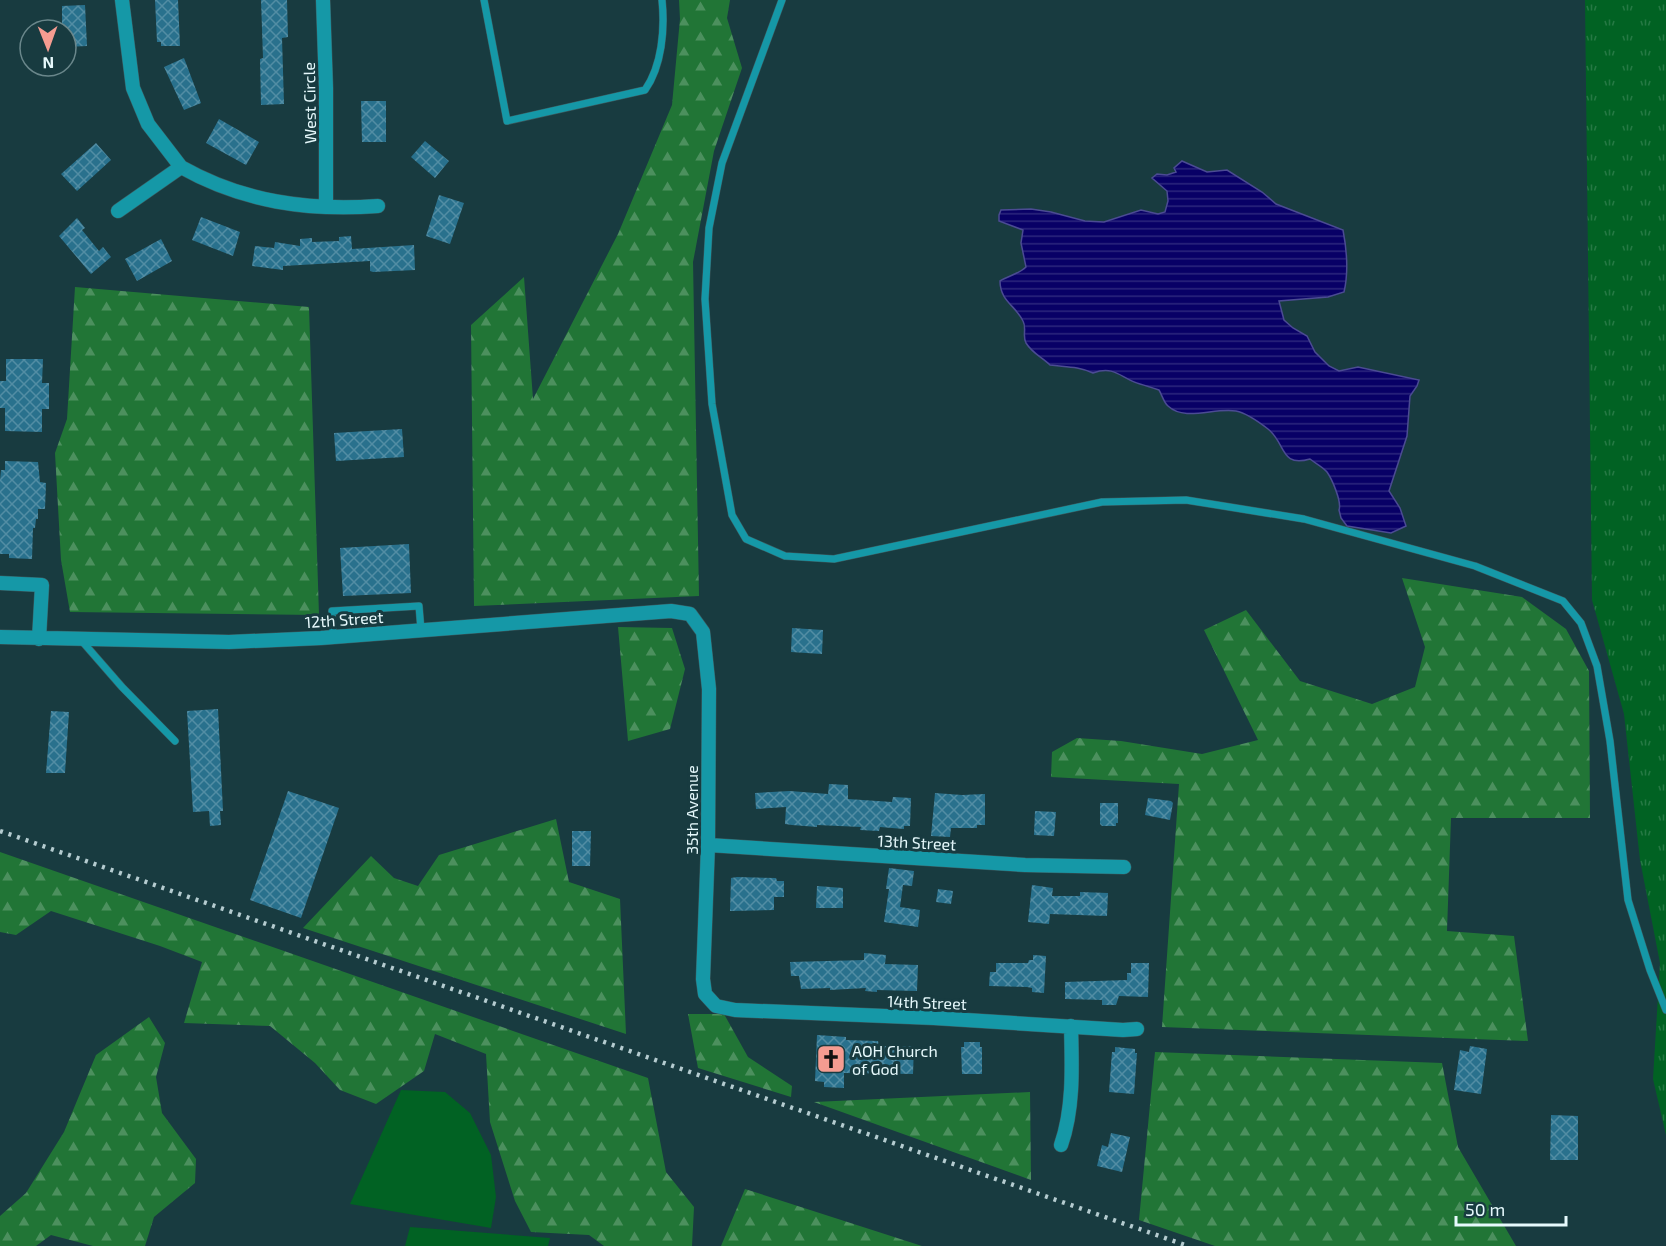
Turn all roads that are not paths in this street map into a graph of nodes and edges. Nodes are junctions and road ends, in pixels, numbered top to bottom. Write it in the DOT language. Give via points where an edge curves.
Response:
graph roads {
  1 [pos="122,0"];
  2 [pos="322,0"];
  3 [pos="484,0"];
  4 [pos="662,0"];
  5 [pos="782,0"];
  6 [pos="181,167"];
  7 [pos="326,206"];
  8 [pos="378,206"];
  9 [pos="118,211"];
  10 [pos="0,583"];
  11 [pos="690,614"];
  12 [pos="421,630"];
  13 [pos="0,637"];
  14 [pos="333,637"];
  15 [pos="39,639"];
  16 [pos="81,640"];
  17 [pos="175,741"];
  18 [pos="708,845"];
  19 [pos="1124,867"];
  20 [pos="716,1006"];
  21 [pos="1666,1010"];
  22 [pos="1071,1026"];
  23 [pos="1137,1029"];
  24 [pos="1061,1145"];
  1 -- 6 [label="street" via="133,88 148,124"];
  2 -- 7 [label="street, West Circle"];
  3 -- 4 [label="lane" via="507,121 645,90 657,64 664,21"];
  5 -- 21 [label="lane" via="722,163 709,228 705,299 712,404 732,515 746,539 785,556 834,559 1102,502 1186,500 1304,519 1475,566 1563,601 1581,623 1597,666 1610,741 1628,900"];
  6 -- 7 [label="street" via="225,189 254,198"];
  6 -- 9 [label="street"];
  7 -- 8 [label="street"];
  10 -- 15 [label="street" via="42,585"];
  11 -- 12 [label="street, 12th Street" via="671,611"];
  11 -- 18 [label="street, 35th Avenue" via="703,632 709,689"];
  12 -- 14 [label="street, 12th Street"];
  12 -- 14 [label="lane" via="419,606 332,611"];
  13 -- 15 [label="street, 12th Street"];
  14 -- 16 [label="street, 12th Street" via="230,642"];
  15 -- 16 [label="street, 12th Street"];
  16 -- 17 [label="lane"];
  18 -- 19 [label="street, 13th Street"];
  18 -- 20 [label="street, 35th Avenue" via="702,979 705,994"];
  20 -- 22 [label="street, 14th Street" via="753,1012"];
  22 -- 23 [label="street, 14th Street"];
  22 -- 24 [label="street" via="1072,1079"];
}
